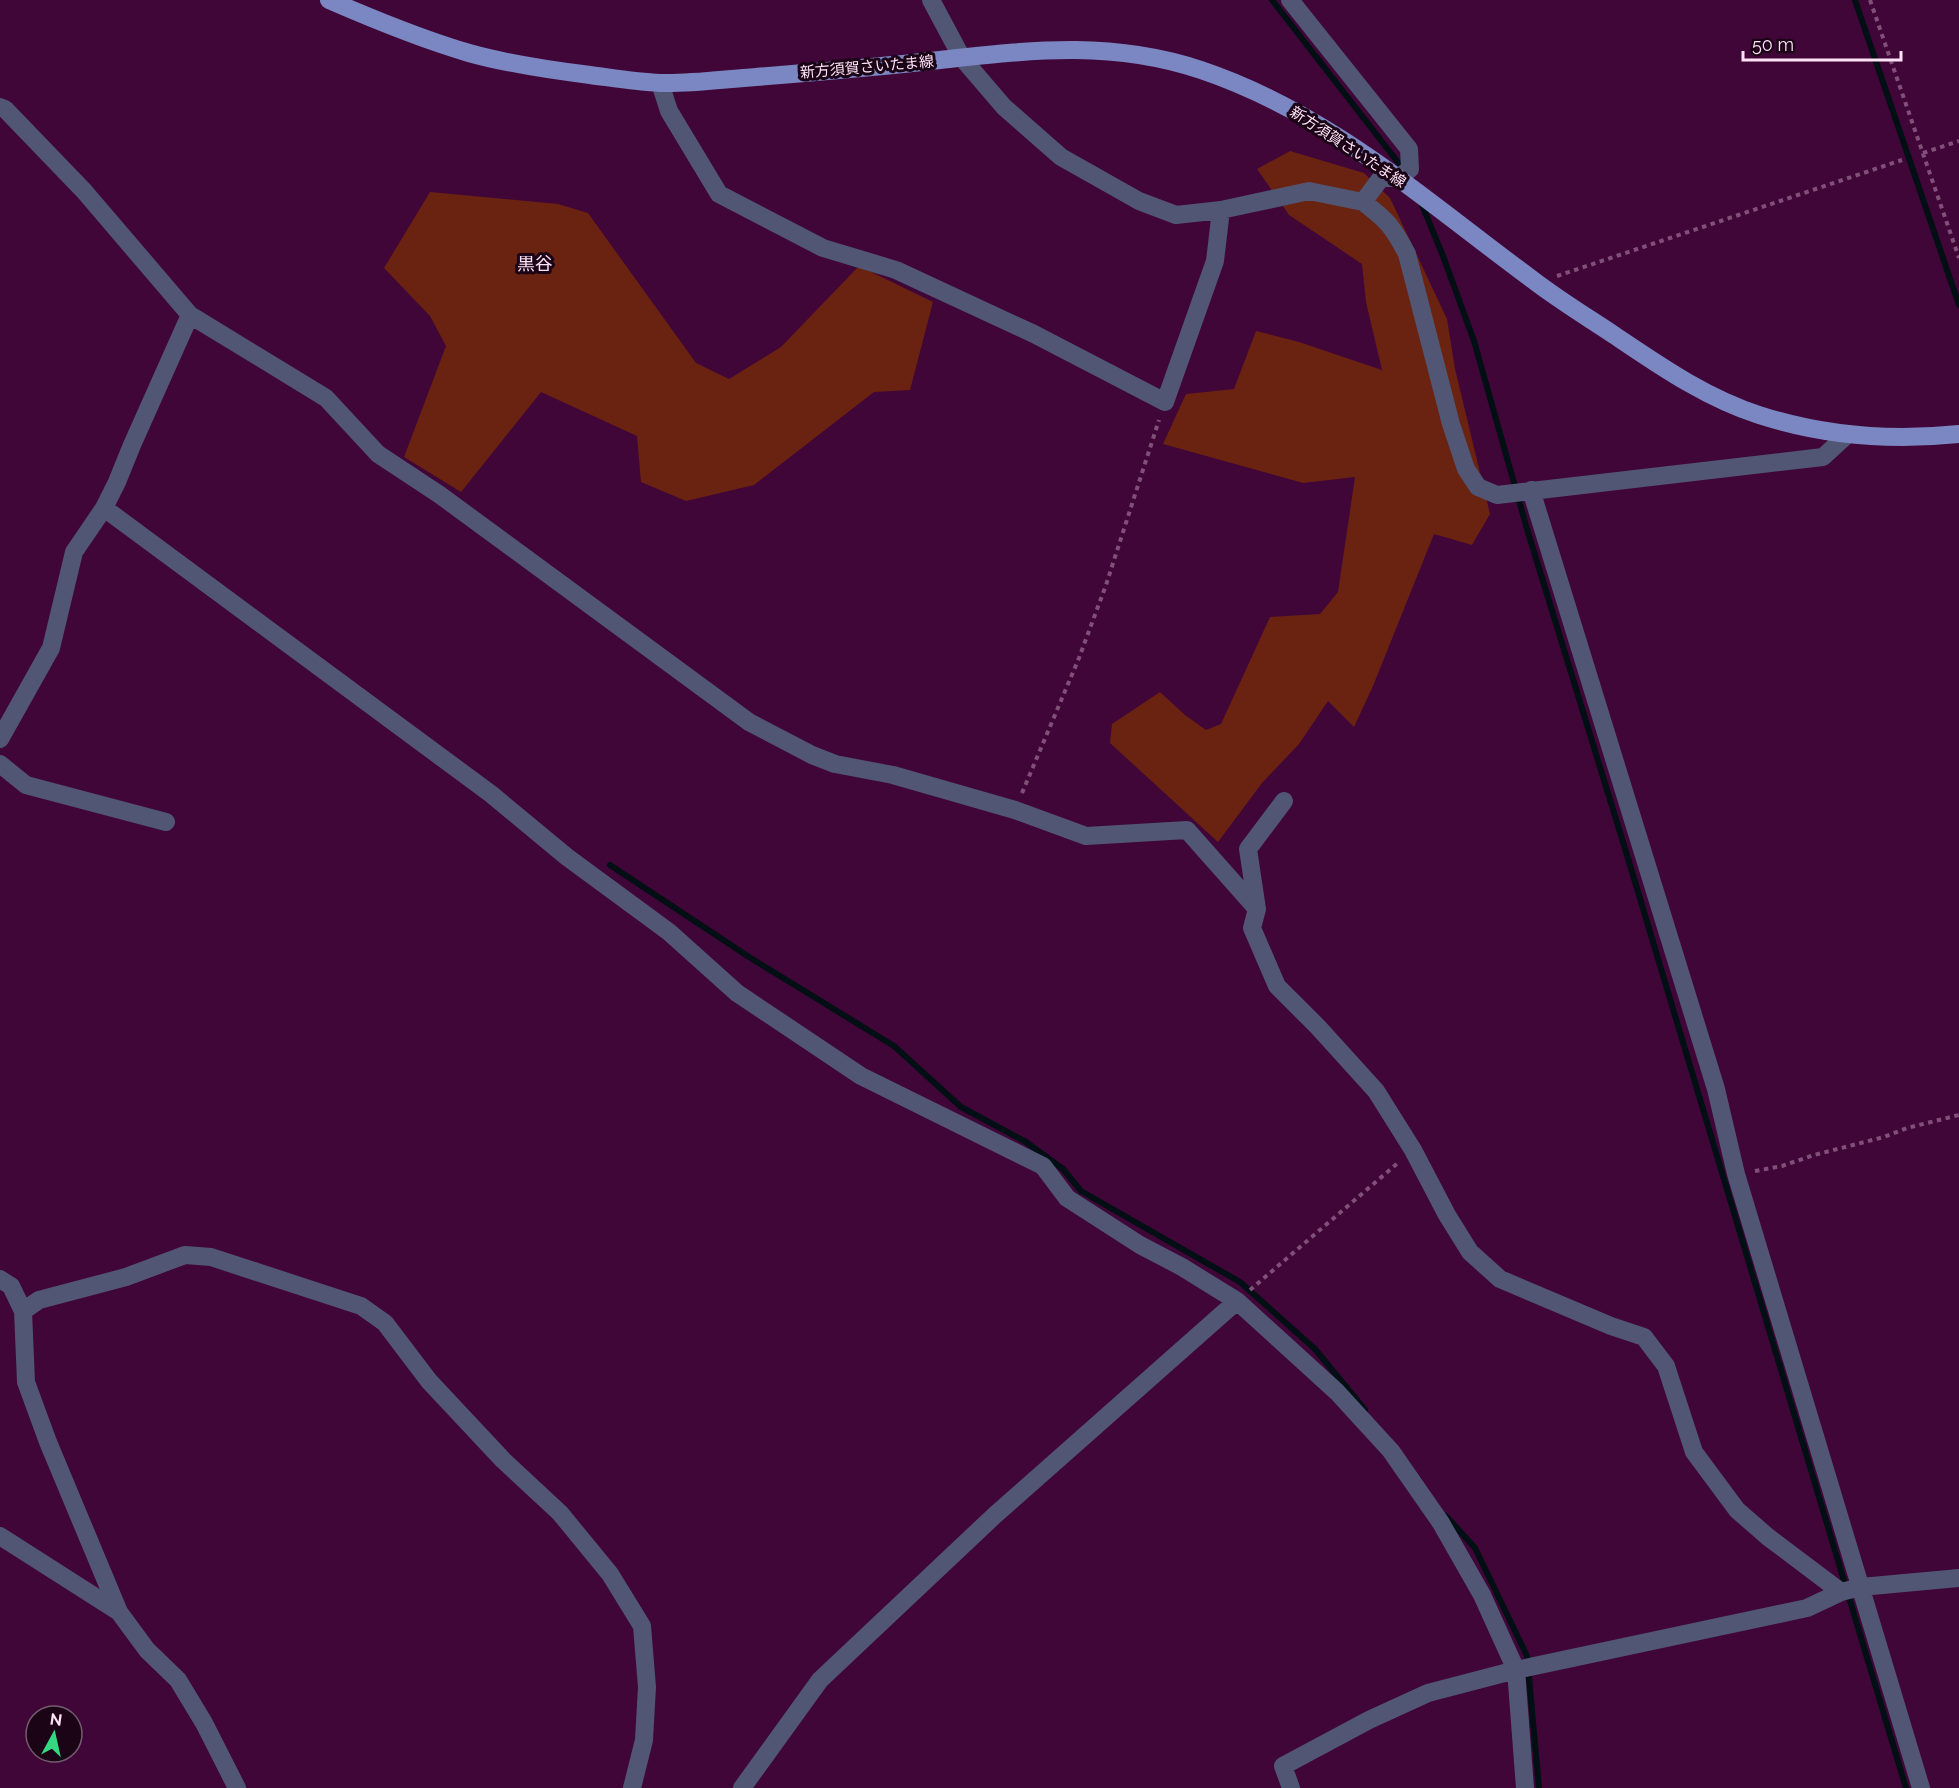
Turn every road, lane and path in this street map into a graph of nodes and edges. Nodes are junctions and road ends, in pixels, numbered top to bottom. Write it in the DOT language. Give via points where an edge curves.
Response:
graph roads {
  1 [pos="329,0"];
  2 [pos="931,0"];
  3 [pos="1290,0"];
  4 [pos="1870,0"];
  5 [pos="962,58"];
  6 [pos="660,83"];
  7 [pos="0,107"];
  8 [pos="1959,141"];
  9 [pos="1923,153"];
  10 [pos="1902,160"];
  11 [pos="1398,178"];
  12 [pos="1363,202"];
  13 [pos="1221,210"];
  14 [pos="1959,258"];
  15 [pos="1537,283"];
  16 [pos="190,315"];
  17 [pos="1165,402"];
  18 [pos="1848,434"];
  19 [pos="1959,434"];
  20 [pos="1531,490"];
  21 [pos="104,508"];
  22 [pos="0,738"];
  23 [pos="0,764"];
  24 [pos="1284,801"];
  25 [pos="1016,810"];
  26 [pos="166,822"];
  27 [pos="1257,909"];
  28 [pos="1959,1115"];
  29 [pos="1413,1150"];
  30 [pos="1736,1174"];
  31 [pos="0,1279"];
  32 [pos="1237,1301"];
  33 [pos="23,1311"];
  34 [pos="0,1536"];
  35 [pos="1959,1578"];
  36 [pos="1861,1587"];
  37 [pos="1841,1592"];
  38 [pos="119,1612"];
  39 [pos="1516,1671"];
  40 [pos="237,1788"];
  41 [pos="632,1788"];
  42 [pos="742,1788"];
  43 [pos="1291,1788"];
  44 [pos="1526,1788"];
  45 [pos="1922,1788"];
  1 -- 6 [label="main road, 新方須賀さいたま線" via="379,22 470,53 545,69"];
  2 -- 5 [label="street"];
  3 -- 11 [label="street" via="1409,149 1410,169"];
  4 -- 9 [label="path"];
  5 -- 6 [label="main road, 新方須賀さいたま線"];
  5 -- 11 [label="main road, 新方須賀さいたま線" via="1039,49 1088,49 1194,68 1241,84 1299,112"];
  5 -- 13 [label="street" via="1004,107 1061,157 1139,201 1176,215"];
  6 -- 17 [label="street" via="669,111 719,194 823,248 896,270 1034,334"];
  7 -- 16 [label="street" via="84,191"];
  8 -- 9 [label="path"];
  9 -- 14 [label="path"];
  10 -- 15 [label="path"];
  11 -- 12 [label="street" via="1381,178"];
  11 -- 15 [label="main road, 新方須賀さいたま線"];
  12 -- 13 [label="street" via="1309,191"];
  12 -- 20 [label="street" via="1384,217 1407,254 1451,423 1478,487 1497,495"];
  13 -- 17 [label="street" via="1215,261"];
  15 -- 18 [label="main road, 新方須賀さいたま線" via="1685,382 1713,396 1758,415"];
  16 -- 21 [label="street"];
  16 -- 25 [label="street" via="326,398 378,454 440,495 749,722 835,764 893,775"];
  17 -- 25 [label="path" via="1107,585"];
  18 -- 19 [label="main road, 新方須賀さいたま線"];
  18 -- 20 [label="street" via="1823,457"];
  20 -- 30 [label="street" via="1716,1089"];
  21 -- 22 [label="street" via="74,552 51,648"];
  21 -- 32 [label="street" via="491,794 567,857 669,932 737,993 861,1076 1043,1166 1067,1198"];
  23 -- 26 [label="street" via="26,785"];
  24 -- 27 [label="street" via="1248,849"];
  25 -- 27 [label="street" via="1086,836 1187,830"];
  27 -- 29 [label="street" via="1252,928 1277,986 1376,1091"];
  28 -- 30 [label="path" via="1782,1166"];
  29 -- 32 [label="path"];
  29 -- 37 [label="street" via="1470,1252 1500,1280 1644,1337 1666,1366 1694,1452 1737,1510"];
  30 -- 36 [label="street"];
  31 -- 33 [label="street" via="11,1286"];
  32 -- 39 [label="street" via="1337,1392 1390,1451 1441,1523 1482,1595"];
  32 -- 42 [label="street" via="995,1515 820,1680"];
  33 -- 38 [label="street" via="26,1382"];
  33 -- 41 [label="street" via="39,1300 126,1277 185,1255 211,1257 361,1306 385,1323 429,1381 503,1460 560,1513 610,1574 642,1626 647,1687 645,1730"];
  34 -- 38 [label="street"];
  35 -- 36 [label="street"];
  36 -- 37 [label="street"];
  36 -- 45 [label="street"];
  37 -- 39 [label="street" via="1807,1608"];
  38 -- 40 [label="street" via="147,1650 178,1680"];
  39 -- 43 [label="street" via="1428,1693 1369,1720 1283,1766"];
  39 -- 44 [label="street"];
}
